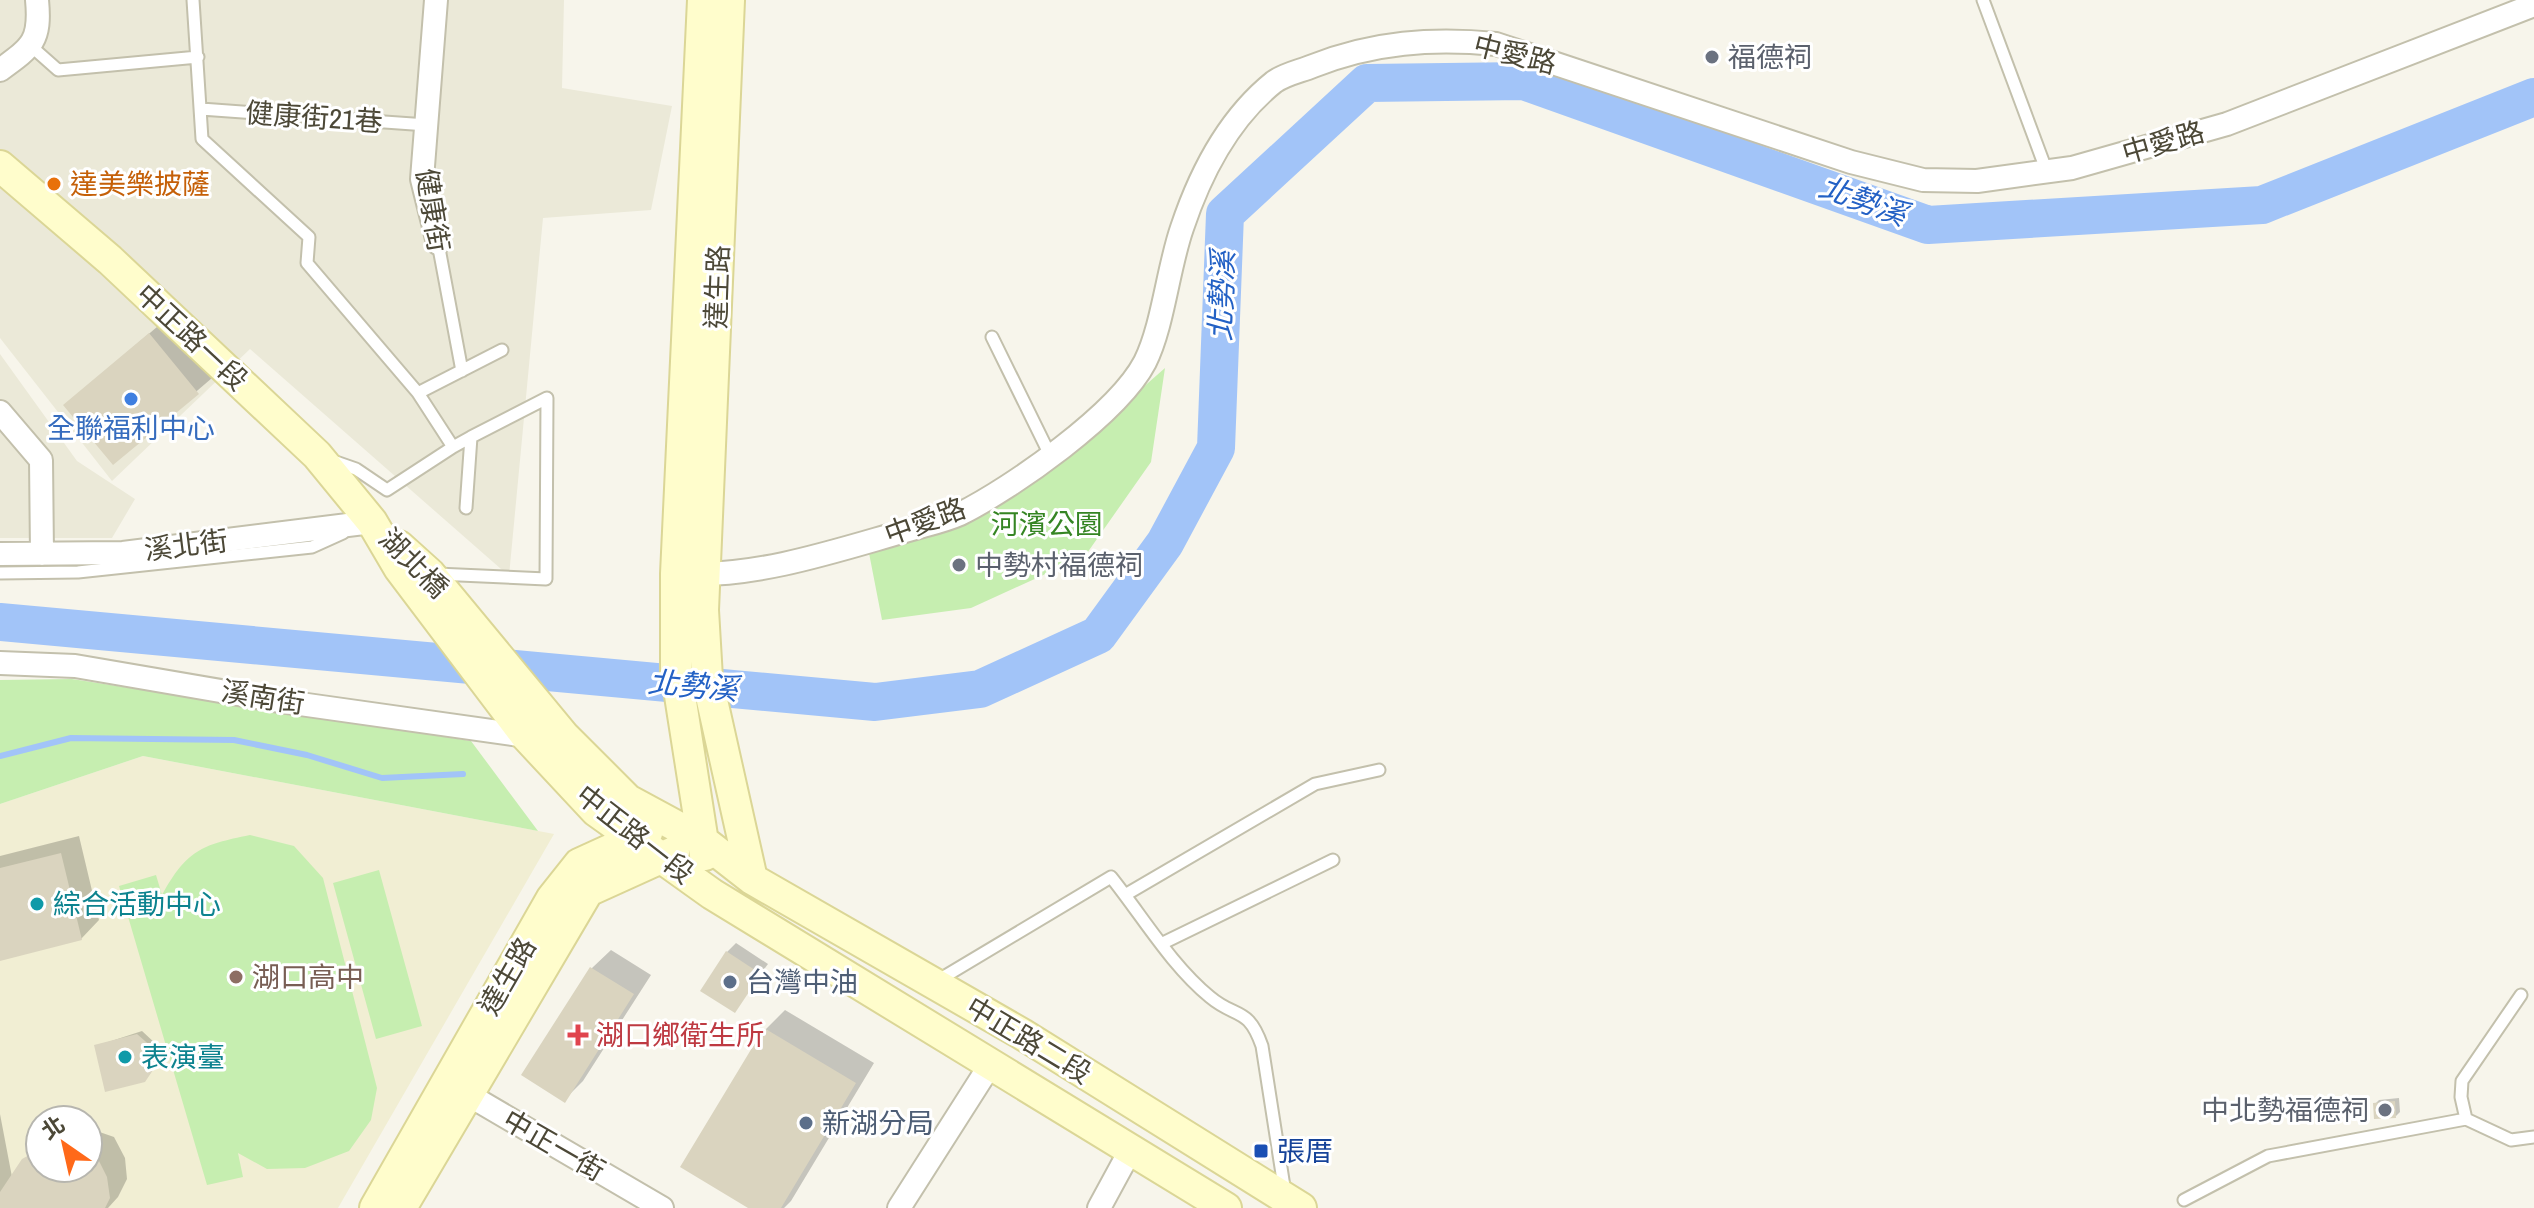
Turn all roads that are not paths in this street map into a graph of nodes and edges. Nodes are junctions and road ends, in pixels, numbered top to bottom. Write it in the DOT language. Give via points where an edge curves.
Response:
graph roads {
  1 [pos="37,0"];
  2 [pos="193,0"];
  3 [pos="436,0"];
  4 [pos="703,0"];
  5 [pos="729,0"];
  6 [pos="1983,0"];
  7 [pos="2534,5"];
  8 [pos="32,47"];
  9 [pos="198,57"];
  10 [pos="0,70"];
  11 [pos="201,109"];
  12 [pos="427,125"];
  13 [pos="708,164"];
  14 [pos="0,166"];
  15 [pos="2047,172"];
  16 [pos="438,243"];
  17 [pos="992,337"];
  18 [pos="502,350"];
  19 [pos="462,371"];
  20 [pos="418,393"];
  21 [pos="0,412"];
  22 [pos="471,437"];
  23 [pos="453,447"];
  24 [pos="317,455"];
  25 [pos="1050,455"];
  26 [pos="466,508"];
  27 [pos="372,522"];
  28 [pos="0,554"];
  29 [pos="42,554"];
  30 [pos="0,573"];
  31 [pos="430,574"];
  32 [pos="690,574"];
  33 [pos="0,663"];
  34 [pos="526,736"];
  35 [pos="564,736"];
  36 [pos="1379,770"];
  37 [pos="700,809"];
  38 [pos="670,822"];
  39 [pos="740,824"];
  40 [pos="633,839"];
  41 [pos="702,840"];
  42 [pos="658,859"];
  43 [pos="1333,860"];
  44 [pos="752,879"];
  45 [pos="712,894"];
  46 [pos="1125,895"];
  47 [pos="1163,943"];
  48 [pos="933,983"];
  49 [pos="2521,995"];
  50 [pos="992,1062"];
  51 [pos="458,1088"];
  52 [pos="2466,1119"];
  53 [pos="2534,1137"];
  54 [pos="1131,1149"];
  55 [pos="2184,1200"];
  56 [pos="1289,1205"];
  57 [pos="375,1208"];
  58 [pos="401,1208"];
  59 [pos="662,1208"];
  60 [pos="899,1208"];
  61 [pos="1099,1208"];
  62 [pos="1226,1208"];
  1 -- 8 [label="street" via="39,22"];
  2 -- 9 [label="lane"];
  3 -- 12 [label="street, 健康街"];
  4 -- 13 [label="street, 達生路"];
  5 -- 13 [label="street, 達生路"];
  6 -- 15 [label="lane"];
  7 -- 15 [label="street, 中愛路" via="2227,124"];
  8 -- 9 [label="lane" via="58,70"];
  8 -- 10 [label="street"];
  9 -- 11 [label="lane"];
  11 -- 12 [label="lane, 健康街21巷"];
  11 -- 20 [label="lane" via="202,139 309,237 307,263"];
  12 -- 16 [label="street, 健康街" via="422,179"];
  13 -- 32 [label="street, 達生路"];
  14 -- 24 [label="street, 中正路一段" via="110,260"];
  15 -- 25 [label="street, 中愛路" via="1977,181 1923,180 1776,139 1496,44 1402,41 1334,58 1277,80 1245,108 1222,140 1182,227 1146,360 1117,399"];
  16 -- 19 [label="lane, 健康街"];
  17 -- 25 [label="lane"];
  18 -- 19 [label="lane"];
  19 -- 20 [label="lane"];
  20 -- 23 [label="lane"];
  21 -- 29 [label="street" via="41,460"];
  22 -- 23 [label="lane"];
  22 -- 26 [label="lane"];
  22 -- 31 [label="lane" via="547,398 546,579"];
  23 -- 24 [label="lane" via="387,490 356,469"];
  24 -- 27 [label="street, 中正路一段"];
  25 -- 32 [label="street, 中愛路" via="958,515 853,546"];
  27 -- 29 [label="street, 溪北街" via="123,553"];
  27 -- 30 [label="lane" via="312,547 78,572"];
  27 -- 31 [label="street, 湖北橋"];
  27 -- 34 [label="street, 湖北橋" via="399,568"];
  28 -- 29 [label="street, 溪北街"];
  31 -- 35 [label="street, 湖北橋"];
  32 -- 37 [label="street" via="676,670"];
  32 -- 39 [label="street"];
  33 -- 34 [label="street, 溪南街" via="75,666"];
  34 -- 40 [label="street, 中正路一段" via="596,811"];
  35 -- 38 [label="street, 中正路一段" via="628,800"];
  36 -- 46 [label="lane" via="1315,784"];
  37 -- 38 [label="street, 達生路"];
  37 -- 41 [label="street"];
  38 -- 40 [label="street, 達生路"];
  38 -- 41 [label="street, 中正路一段"];
  39 -- 41 [label="street, 達生路"];
  39 -- 44 [label="street"];
  40 -- 42 [label="street, 中正路一段"];
  40 -- 51 [label="street, 達生路" via="579,864 552,898"];
  41 -- 42 [label="street, 達生路"];
  41 -- 44 [label="street, 中正路一段"];
  41 -- 45 [label="street"];
  42 -- 45 [label="street, 中正路一段"];
  42 -- 51 [label="street, 達生路" via="588,891"];
  43 -- 47 [label="lane"];
  44 -- 48 [label="street, 中正路二段"];
  45 -- 50 [label="street, 中正路二段"];
  46 -- 47 [label="lane"];
  46 -- 48 [label="lane" via="1111,877"];
  47 -- 56 [label="lane" via="1190,980 1255,1025"];
  48 -- 56 [label="street, 中正路二段"];
  49 -- 52 [label="lane" via="2462,1081"];
  50 -- 54 [label="street, 中正路二段"];
  50 -- 60 [label="street"];
  51 -- 57 [label="street, 達生路"];
  51 -- 58 [label="street, 達生路"];
  51 -- 59 [label="street, 中正一街"];
  52 -- 53 [label="lane" via="2511,1140"];
  52 -- 55 [label="lane" via="2268,1156"];
  54 -- 61 [label="street"];
  54 -- 62 [label="street, 中正路二段"];
}
